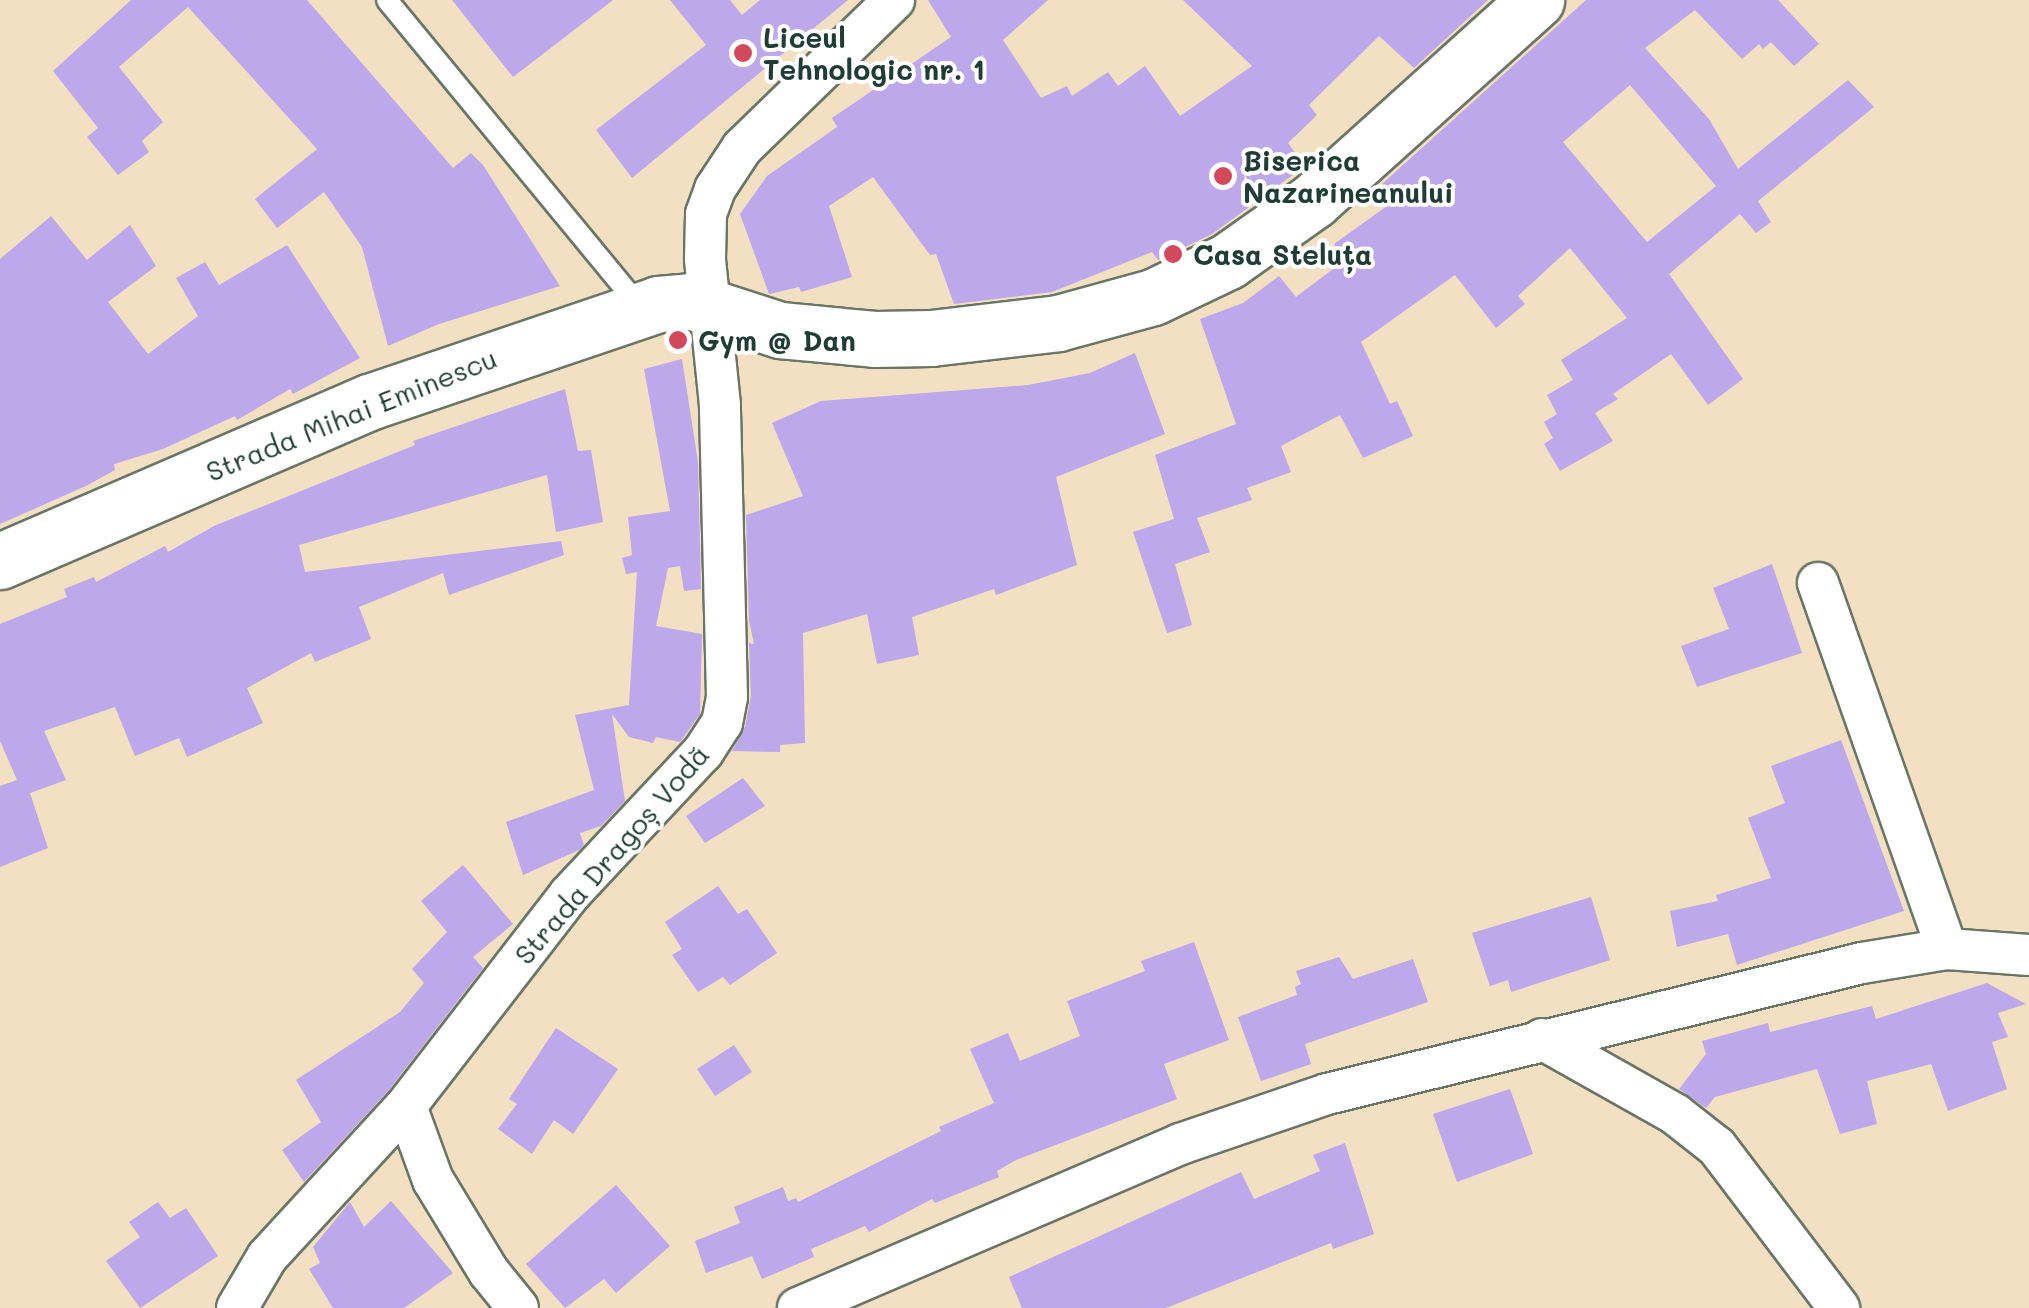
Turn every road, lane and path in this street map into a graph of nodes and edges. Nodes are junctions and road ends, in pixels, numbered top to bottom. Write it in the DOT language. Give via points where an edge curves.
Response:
graph roads {
  1 [pos="386,0"];
  2 [pos="894,0"];
  3 [pos="1536,0"];
  4 [pos="711,306"];
  5 [pos="641,308"];
  6 [pos="0,560"];
  7 [pos="1818,583"];
  8 [pos="1947,949"];
  9 [pos="2029,955"];
  10 [pos="1542,1039"];
  11 [pos="406,1106"];
  12 [pos="237,1308"];
  13 [pos="518,1308"];
  14 [pos="798,1308"];
  15 [pos="1839,1308"];
  1 -- 5 [label="lane"];
  2 -- 4 [label="street, Strada Dragoș Vodă" via="726,169 706,214"];
  3 -- 4 [label="main road, Strada Mihai Eminescu" via="1314,200 1228,261 1153,297 1026,328 875,340 780,330"];
  4 -- 5 [label="main road, Strada Mihai Eminescu" via="674,301"];
  4 -- 11 [label="street, Strada Dragoș Vodă" via="720,404 727,697 722,723 703,752 569,894"];
  5 -- 6 [label="main road, Strada Mihai Eminescu" via="370,402"];
  7 -- 8 [label="street"];
  8 -- 9 [label="street"];
  8 -- 10 [label="street" via="1754,986"];
  10 -- 14 [label="street" via="1247,1118"];
  10 -- 15 [label="street" via="1675,1114 1717,1147"];
  11 -- 12 [label="street, Strada Dragoș Vodă" via="268,1257"];
  11 -- 13 [label="street" via="433,1180"];
}
